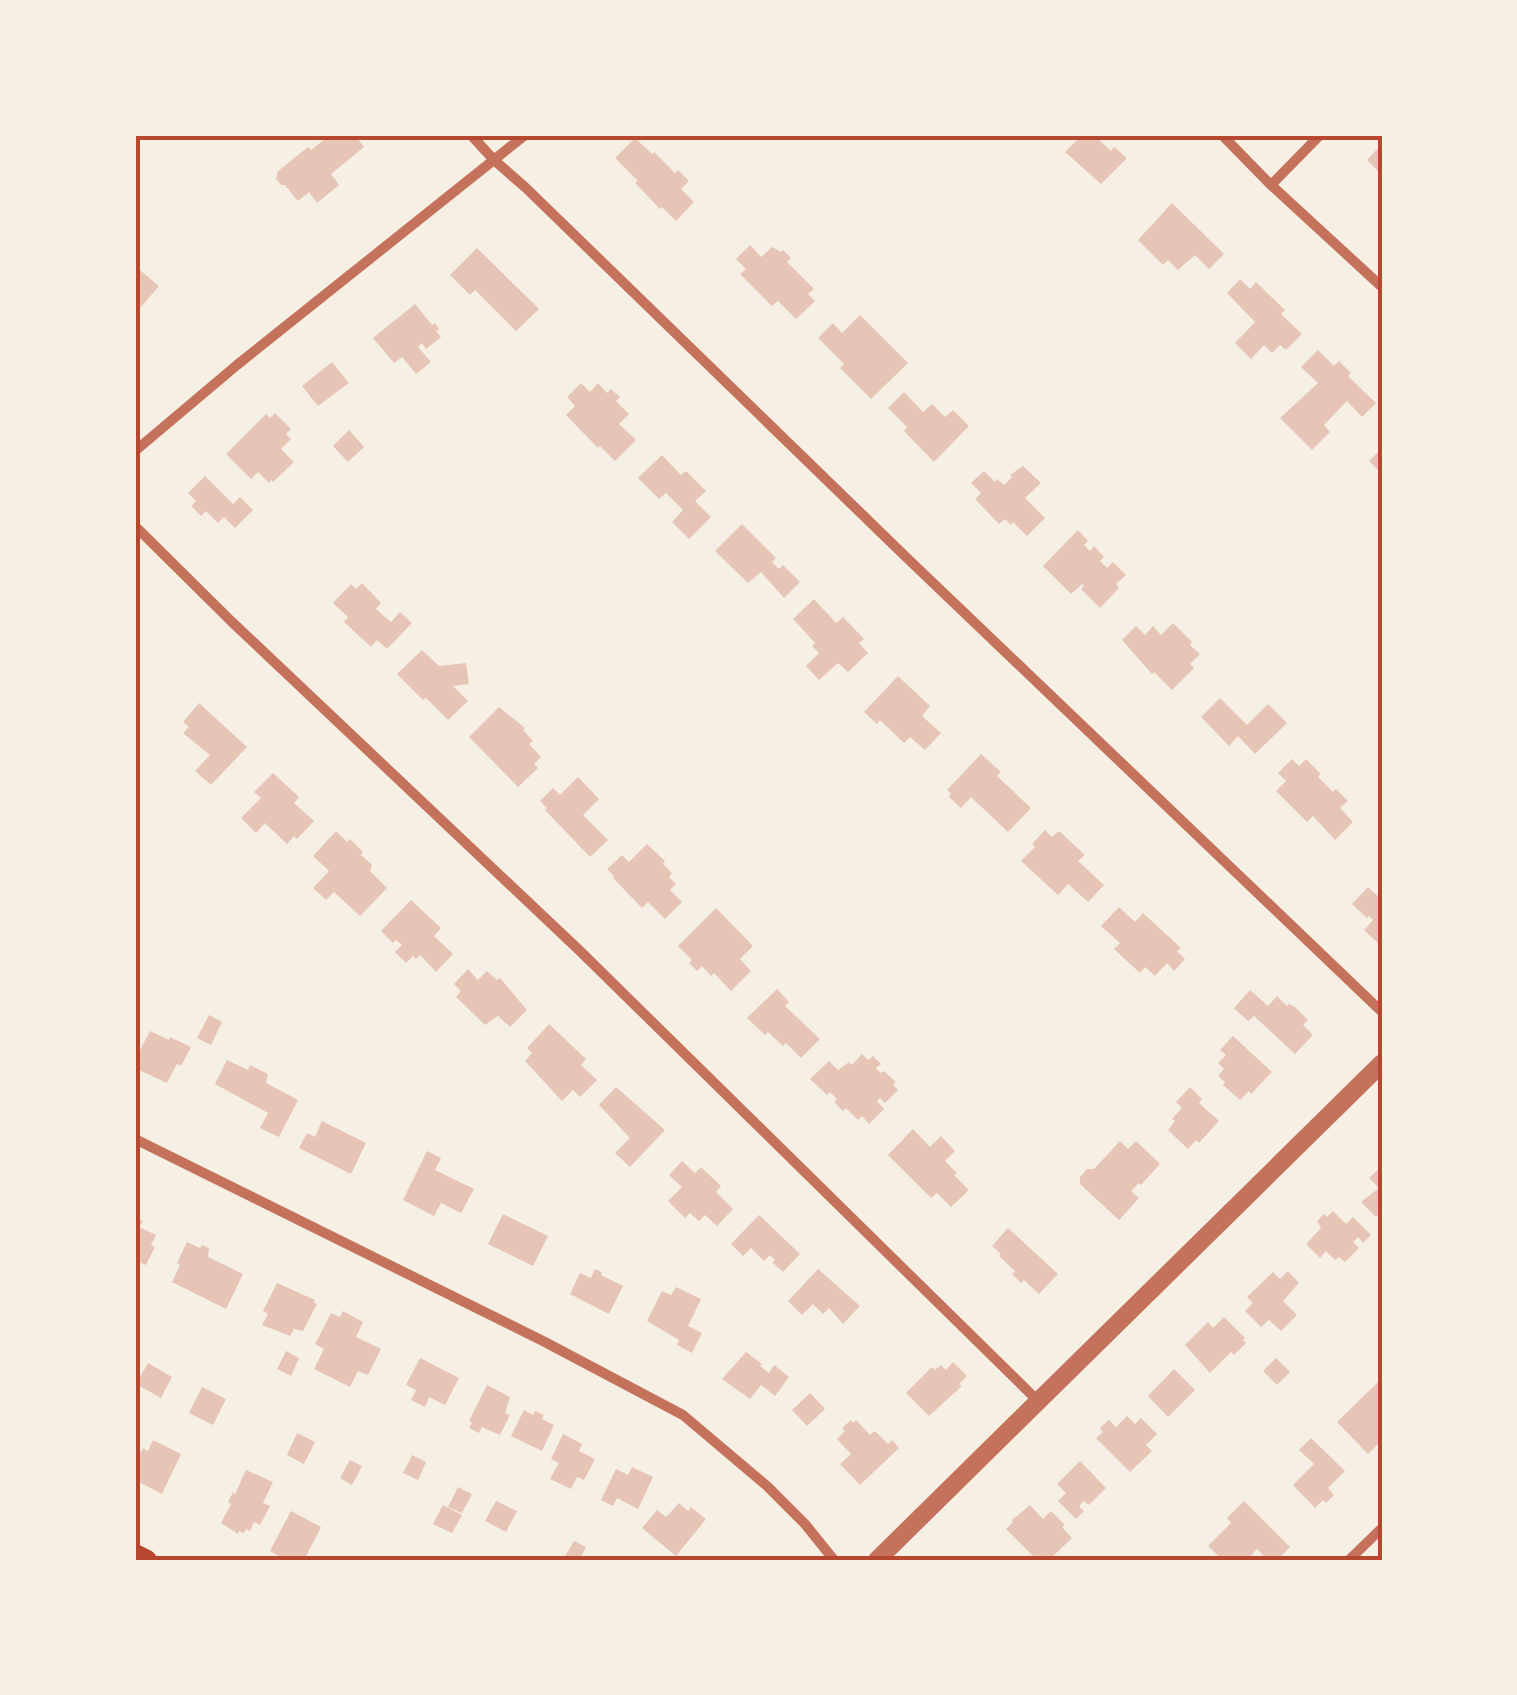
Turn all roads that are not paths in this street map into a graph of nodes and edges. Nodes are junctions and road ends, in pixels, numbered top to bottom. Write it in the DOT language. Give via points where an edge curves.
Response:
graph roads {
  1 [pos="471,135"];
  2 [pos="525,135"];
  3 [pos="1222,135"];
  4 [pos="1320,135"];
  5 [pos="494,160"];
  6 [pos="1271,184"];
  7 [pos="1382,287"];
  8 [pos="135,451"];
  9 [pos="135,526"];
  10 [pos="1382,1012"];
  11 [pos="1382,1063"];
  12 [pos="135,1139"];
  13 [pos="1038,1401"];
  14 [pos="1382,1528"];
  15 [pos="135,1554"];
  16 [pos="147,1560"];
  17 [pos="834,1560"];
  18 [pos="877,1560"];
  19 [pos="1350,1560"];
  1 -- 5 [label="street"];
  2 -- 5 [label="street"];
  3 -- 6 [label="street"];
  4 -- 6 [label="street"];
  5 -- 8 [label="street"];
  5 -- 10 [label="street"];
  6 -- 7 [label="street"];
  9 -- 13 [label="street"];
  11 -- 13 [label="street"];
  12 -- 17 [label="street" via="683,1414 767,1486"];
  13 -- 18 [label="street"];
  14 -- 19 [label="street"];
  15 -- 16 [label="main road"];
}
